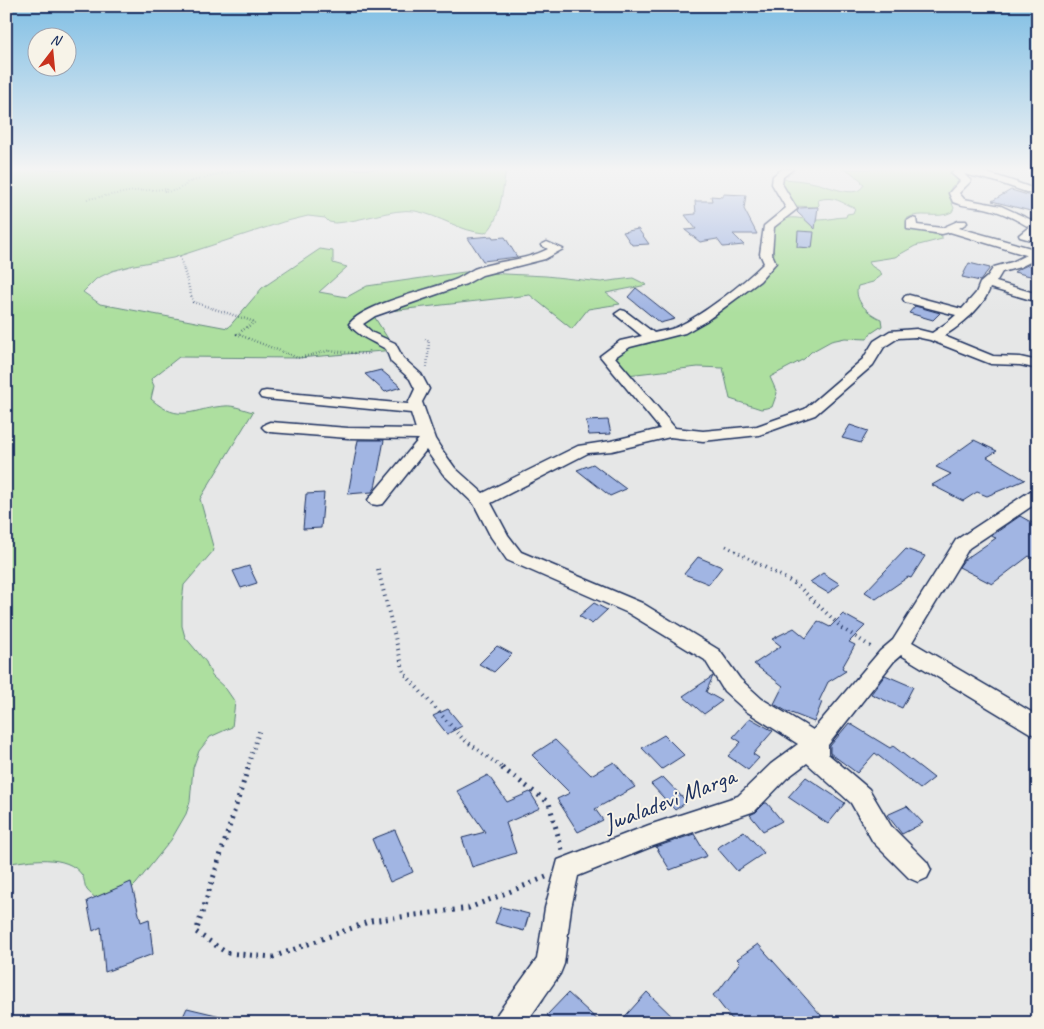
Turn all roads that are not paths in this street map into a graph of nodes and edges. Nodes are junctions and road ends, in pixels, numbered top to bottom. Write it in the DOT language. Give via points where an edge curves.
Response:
graph roads {
  1 [pos="782,217"];
  2 [pos="1019,217"];
  3 [pos="912,220"];
  4 [pos="962,223"];
  5 [pos="950,229"];
  6 [pos="995,232"];
  7 [pos="984,239"];
  8 [pos="1038,239"];
  9 [pos="547,245"];
  10 [pos="1037,253"];
  11 [pos="986,283"];
  12 [pos="1038,298"];
  13 [pos="909,299"];
  14 [pos="965,313"];
  15 [pos="621,314"];
  16 [pos="934,337"];
  17 [pos="653,338"];
  18 [pos="1038,366"];
  19 [pos="266,395"];
  20 [pos="417,409"];
  21 [pos="270,427"];
  22 [pos="670,432"];
  23 [pos="426,436"];
  24 [pos="1036,498"];
  25 [pos="376,500"];
  26 [pos="481,501"];
  27 [pos="893,651"];
  28 [pos="1038,727"];
  29 [pos="816,743"];
  30 [pos="918,870"];
  31 [pos="508,1023"];
  1 -- 17 [label="street" via="770,226 766,254 770,263 756,278 701,318 680,330"];
  2 -- 8 [label="street" via="1035,228 1024,235"];
  3 -- 5 [label="street" via="911,228"];
  4 -- 5 [label="street"];
  5 -- 7 [label="street"];
  6 -- 7 [label="street"];
  7 -- 10 [label="street"];
  9 -- 20 [label="street" via="558,248 541,257 478,272 371,313 355,324 370,337 389,344 395,350 396,359 416,377 422,389 415,402"];
  10 -- 11 [label="street" via="1016,265 998,269"];
  11 -- 12 [label="street"];
  11 -- 14 [label="street" via="982,294"];
  13 -- 14 [label="street"];
  14 -- 16 [label="street"];
  15 -- 17 [label="street"];
  16 -- 18 [label="street" via="991,360 1020,361"];
  16 -- 22 [label="street" via="916,332 895,334 879,344 868,362 810,412 759,430 703,436"];
  17 -- 22 [label="street" via="625,344 607,356"];
  19 -- 20 [label="street"];
  20 -- 23 [label="street"];
  21 -- 23 [label="street"];
  22 -- 26 [label="street" via="584,449"];
  23 -- 25 [label="street"];
  23 -- 26 [label="street" via="449,471"];
  24 -- 27 [label="street, Jwaladevi Marga" via="962,544"];
  26 -- 29 [label="street" via="500,538 514,556 635,608 712,655 732,685 754,705"];
  27 -- 28 [label="street"];
  27 -- 29 [label="street, Jwaladevi Marga"];
  29 -- 30 [label="street" via="816,758 860,796 882,834"];
  29 -- 31 [label="street, Jwaladevi Marga" via="779,771 746,804 649,836 567,868 550,964"];
}
